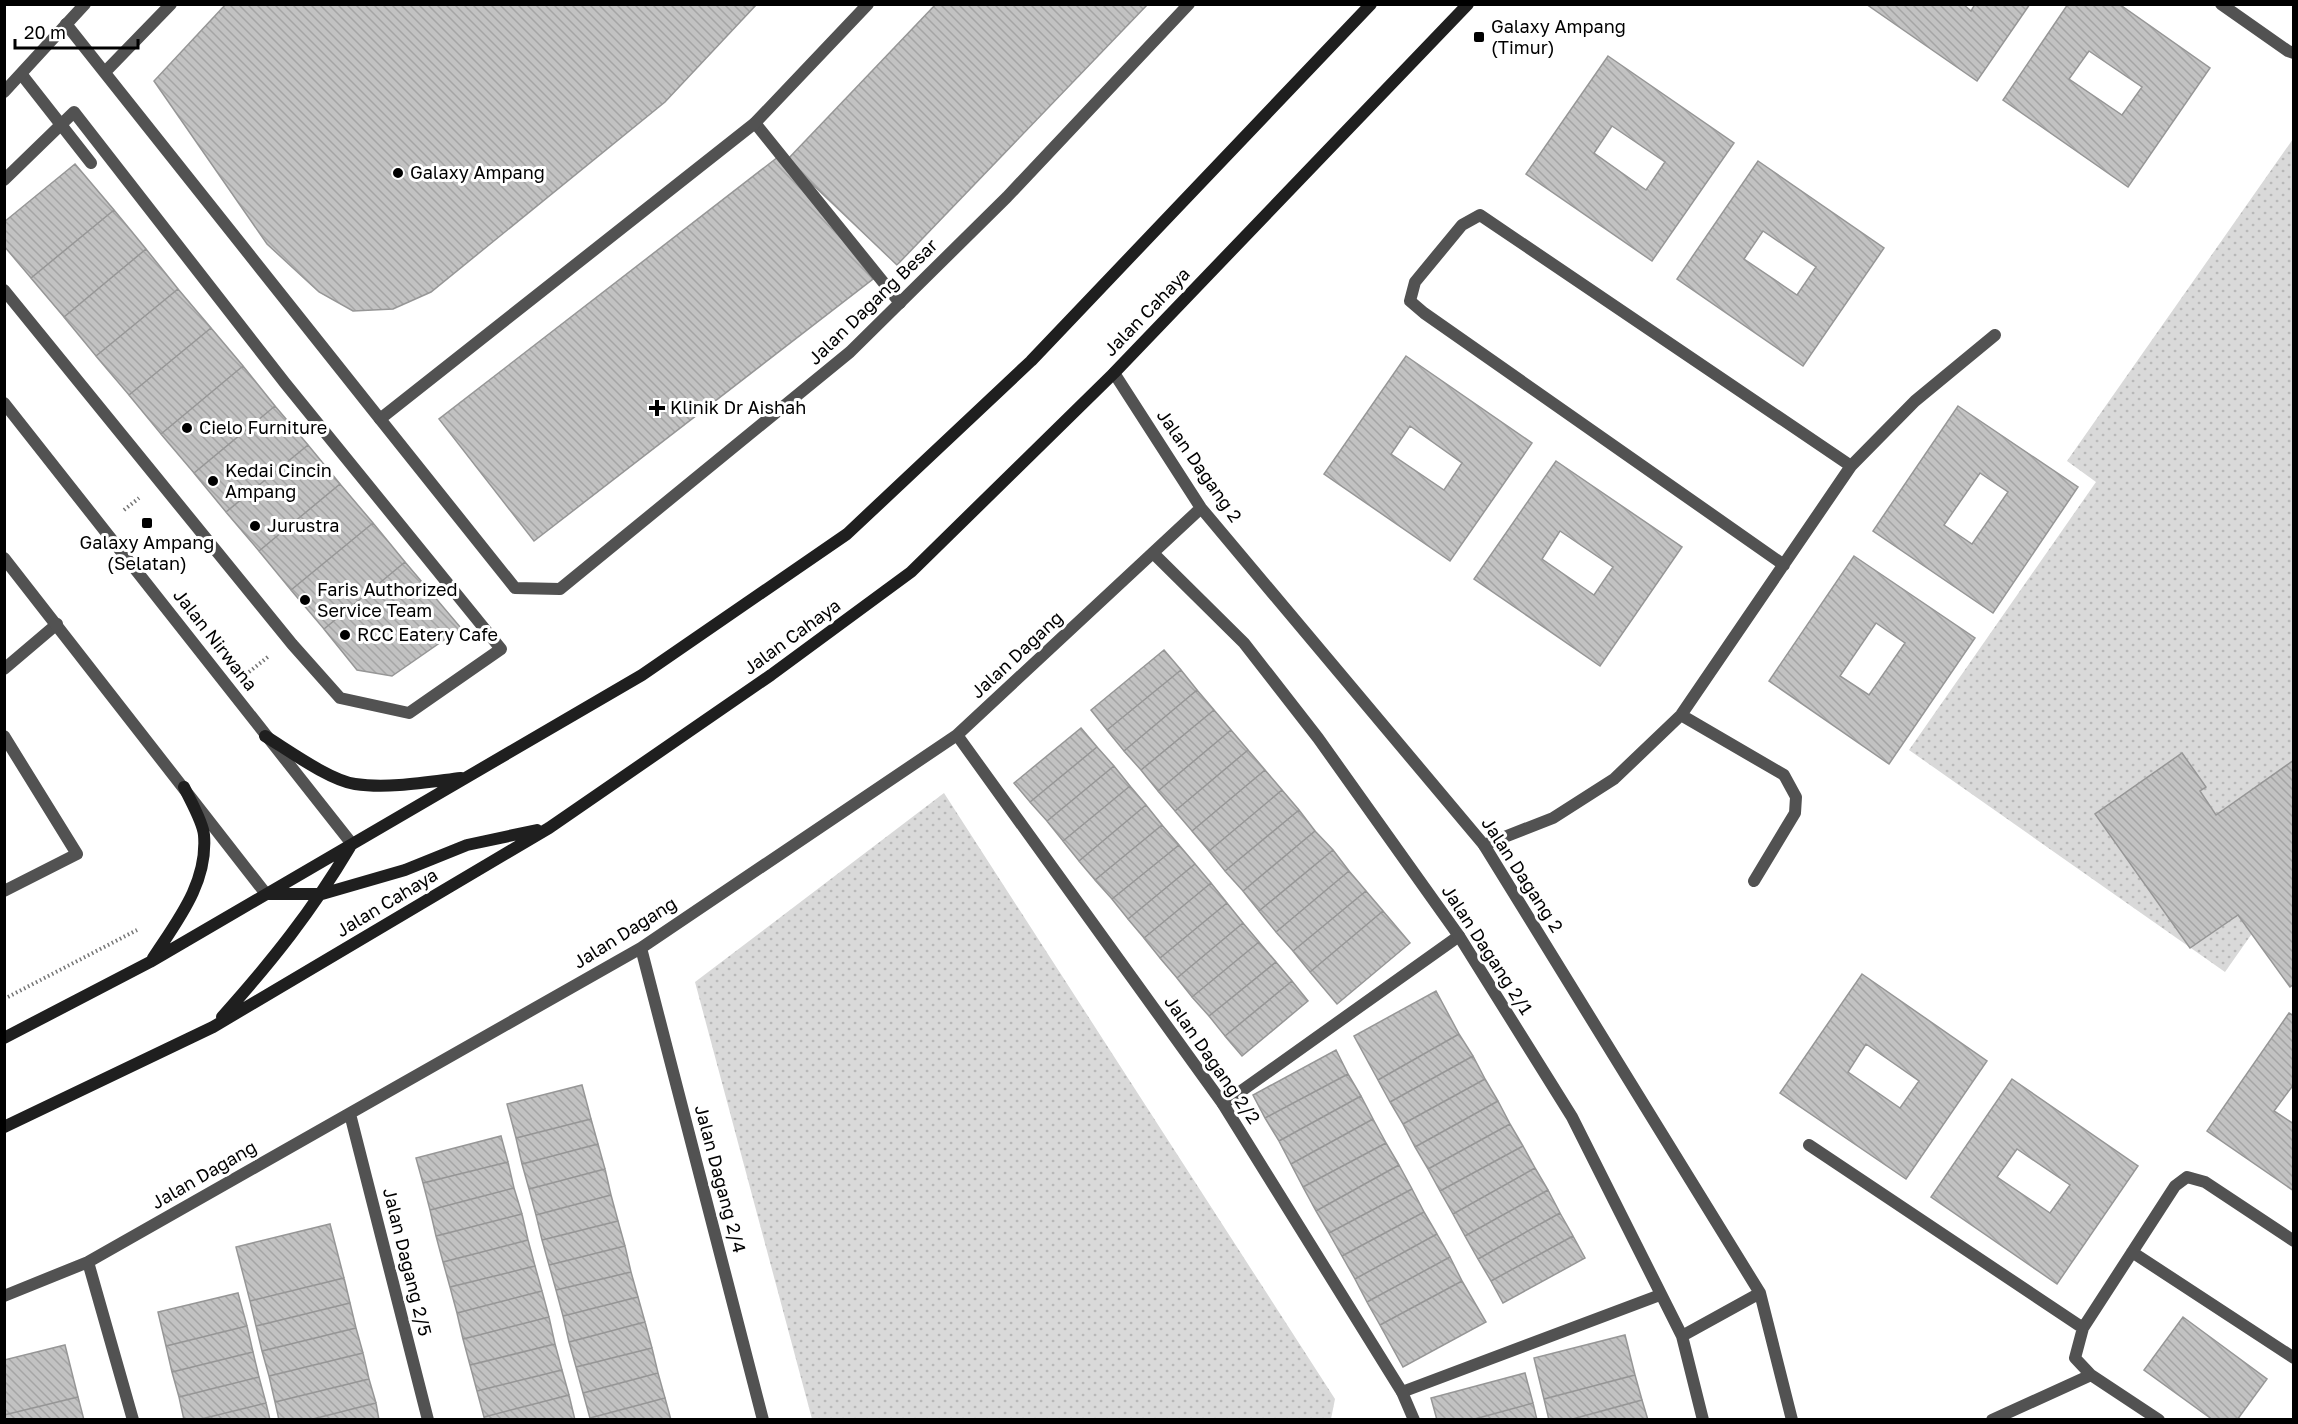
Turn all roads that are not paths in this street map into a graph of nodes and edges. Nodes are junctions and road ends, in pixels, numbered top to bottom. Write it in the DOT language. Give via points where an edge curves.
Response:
graph roads {
  1 [pos="85,4"];
  2 [pos="171,4"];
  3 [pos="868,4"];
  4 [pos="1189,4"];
  5 [pos="1371,4"];
  6 [pos="1468,4"];
  7 [pos="2221,4"];
  8 [pos="66,24"];
  9 [pos="2294,53"];
  10 [pos="105,72"];
  11 [pos="22,75"];
  12 [pos="4,92"];
  13 [pos="61,123"];
  14 [pos="754,123"];
  15 [pos="91,163"];
  16 [pos="4,180"];
  17 [pos="4,290"];
  18 [pos="900,303"];
  19 [pos="1995,335"];
  20 [pos="1114,373"];
  21 [pos="4,403"];
  22 [pos="380,419"];
  23 [pos="1851,466"];
  24 [pos="1201,508"];
  25 [pos="1153,553"];
  26 [pos="4,558"];
  27 [pos="1784,565"];
  28 [pos="57,624"];
  29 [pos="4,669"];
  30 [pos="1681,714"];
  31 [pos="957,735"];
  32 [pos="4,736"];
  33 [pos="265,736"];
  34 [pos="466,777"];
  35 [pos="184,788"];
  36 [pos="549,828"];
  37 [pos="352,844"];
  38 [pos="1484,845"];
  39 [pos="1754,881"];
  40 [pos="4,891"];
  41 [pos="266,894"];
  42 [pos="322,894"];
  43 [pos="1459,936"];
  44 [pos="641,948"];
  45 [pos="150,962"];
  46 [pos="213,1027"];
  47 [pos="4,1038"];
  48 [pos="1223,1104"];
  49 [pos="350,1114"];
  50 [pos="4,1127"];
  51 [pos="1809,1145"];
  52 [pos="2294,1241"];
  53 [pos="2132,1252"];
  54 [pos="88,1262"];
  55 [pos="1760,1293"];
  56 [pos="1660,1295"];
  57 [pos="4,1296"];
  58 [pos="2083,1328"];
  59 [pos="1682,1336"];
  60 [pos="2294,1358"];
  61 [pos="2091,1375"];
  62 [pos="1402,1392"];
  63 [pos="133,1419"];
  64 [pos="429,1419"];
  65 [pos="764,1419"];
  66 [pos="1414,1419"];
  67 [pos="1703,1419"];
  68 [pos="1792,1419"];
  69 [pos="1992,1419"];
  70 [pos="2159,1419"];
  1 -- 8 [label="street"];
  2 -- 10 [label="street"];
  3 -- 14 [label="street"];
  4 -- 18 [label="street, Jalan Dagang Besar" via="1007,197"];
  5 -- 34 [label="main road" via="1031,361 847,534 642,675"];
  6 -- 20 [label="main road, Jalan Cahaya"];
  7 -- 9 [label="street"];
  8 -- 10 [label="street"];
  8 -- 11 [label="street"];
  10 -- 22 [label="street"];
  11 -- 12 [label="street"];
  11 -- 13 [label="street"];
  13 -- 15 [label="street"];
  13 -- 16 [label="street"];
  13 -- 17 [label="street" via="74,112 285,383 501,649 409,713 340,698 284,635"];
  14 -- 18 [label="street"];
  14 -- 22 [label="street"];
  18 -- 22 [label="street, Jalan Dagang Besar" via="850,352 560,589 515,588"];
  19 -- 23 [label="street" via="1915,401"];
  20 -- 24 [label="street, Jalan Dagang 2"];
  20 -- 36 [label="main road, Jalan Cahaya" via="911,572 771,675"];
  21 -- 33 [label="street, Jalan Nirwana"];
  23 -- 27 [label="street"];
  23 -- 27 [label="street" via="1480,215 1462,225 1415,282 1410,301 1424,313"];
  24 -- 25 [label="street, Jalan Dagang"];
  24 -- 38 [label="street, Jalan Dagang 2"];
  25 -- 31 [label="street, Jalan Dagang"];
  25 -- 43 [label="street, Jalan Dagang 2/1" via="1244,643 1318,738"];
  26 -- 28 [label="street"];
  27 -- 30 [label="street"];
  28 -- 29 [label="street"];
  28 -- 35 [label="street"];
  30 -- 38 [label="street" via="1614,779 1553,818"];
  30 -- 39 [label="street" via="1784,775 1796,797 1795,813"];
  31 -- 44 [label="street, Jalan Dagang"];
  31 -- 48 [label="street, Jalan Dagang 2/2"];
  32 -- 40 [label="street" via="77,854"];
  33 -- 34 [label="main road" via="317,768 353,784 403,785"];
  33 -- 37 [label="street, Jalan Nirwana"];
  34 -- 37 [label="main road"];
  35 -- 41 [label="street"];
  35 -- 45 [label="main road" via="204,833 203,868 188,905"];
  36 -- 42 [label="main road" via="468,845 405,870"];
  36 -- 46 [label="main road, Jalan Cahaya"];
  37 -- 41 [label="main road"];
  37 -- 42 [label="main road"];
  38 -- 55 [label="street, Jalan Dagang 2"];
  41 -- 42 [label="main road"];
  41 -- 45 [label="main road"];
  42 -- 46 [label="main road" via="268,965"];
  43 -- 48 [label="street"];
  43 -- 56 [label="street, Jalan Dagang 2/1" via="1572,1117"];
  44 -- 49 [label="street, Jalan Dagang"];
  44 -- 65 [label="street, Jalan Dagang 2/4"];
  45 -- 47 [label="main road"];
  46 -- 50 [label="main road, Jalan Cahaya"];
  48 -- 62 [label="street, Jalan Dagang 2/2"];
  49 -- 54 [label="street, Jalan Dagang"];
  49 -- 64 [label="street, Jalan Dagang 2/5"];
  51 -- 58 [label="street"];
  52 -- 53 [label="street" via="2205,1182 2187,1177 2175,1186"];
  53 -- 58 [label="street"];
  53 -- 60 [label="street"];
  54 -- 57 [label="street, Jalan Dagang"];
  54 -- 63 [label="street"];
  55 -- 59 [label="street"];
  55 -- 68 [label="street, Jalan Dagang 2"];
  56 -- 59 [label="street, Jalan Dagang 2/1"];
  56 -- 62 [label="street"];
  58 -- 61 [label="street" via="2075,1358"];
  59 -- 67 [label="street, Jalan Dagang 2/1"];
  61 -- 69 [label="street"];
  61 -- 70 [label="street"];
  62 -- 66 [label="street, Jalan Dagang 2/2"];
}
